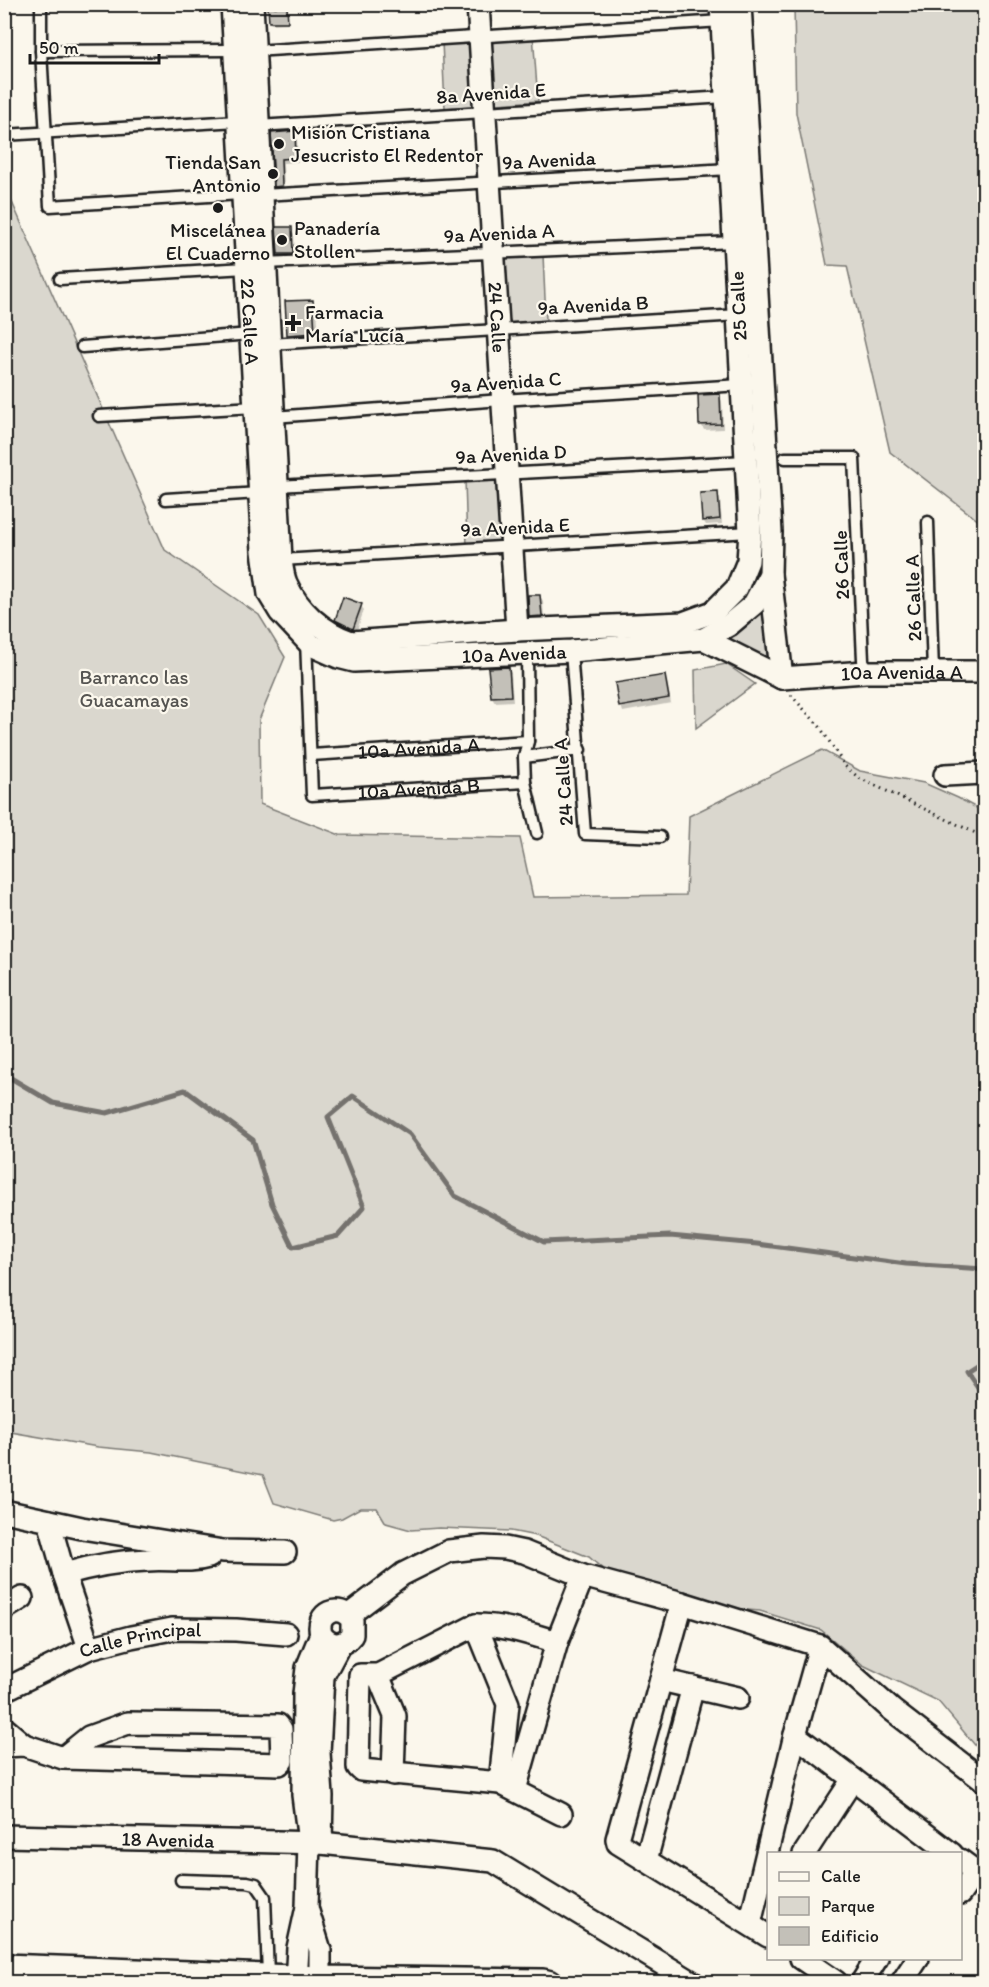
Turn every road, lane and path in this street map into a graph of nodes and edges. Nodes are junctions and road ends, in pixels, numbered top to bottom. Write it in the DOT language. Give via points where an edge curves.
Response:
graph roads {
  1 [pos="41,4"];
  2 [pos="232,4"];
  3 [pos="252,4"];
  4 [pos="478,4"];
  5 [pos="740,4"];
  6 [pos="721,13"];
  7 [pos="480,36"];
  8 [pos="244,50"];
  9 [pos="41,51"];
  10 [pos="726,97"];
  11 [pos="485,111"];
  12 [pos="248,124"];
  13 [pos="45,133"];
  14 [pos="4,135"];
  15 [pos="730,168"];
  16 [pos="489,181"];
  17 [pos="252,194"];
  18 [pos="734,242"];
  19 [pos="494,251"];
  20 [pos="256,265"];
  21 [pos="60,279"];
  22 [pos="739,315"];
  23 [pos="498,328"];
  24 [pos="251,334"];
  25 [pos="270,344"];
  26 [pos="82,347"];
  27 [pos="741,385"];
  28 [pos="502,400"];
  29 [pos="255,406"];
  30 [pos="99,416"];
  31 [pos="273,417"];
  32 [pos="754,433"];
  33 [pos="785,458"];
  34 [pos="746,461"];
  35 [pos="507,472"];
  36 [pos="268,489"];
  37 [pos="166,499"];
  38 [pos="928,522"];
  39 [pos="750,532"];
  40 [pos="512,545"];
  41 [pos="281,560"];
  42 [pos="770,574"];
  43 [pos="277,588"];
  44 [pos="299,604"];
  45 [pos="731,609"];
  46 [pos="517,630"];
  47 [pos="300,634"];
  48 [pos="704,639"];
  49 [pos="570,651"];
  50 [pos="527,654"];
  51 [pos="865,672"];
  52 [pos="933,672"];
  53 [pos="984,672"];
  54 [pos="782,678"];
  55 [pos="528,741"];
  56 [pos="579,750"];
  57 [pos="311,755"];
  58 [pos="524,757"];
  59 [pos="984,773"];
  60 [pos="945,775"];
  61 [pos="525,782"];
  62 [pos="537,834"];
  63 [pos="660,837"];
  64 [pos="984,837"];
  65 [pos="4,1511"];
  66 [pos="49,1521"];
  67 [pos="223,1551"];
  68 [pos="285,1552"];
  69 [pos="64,1574"];
  70 [pos="583,1576"];
  71 [pos="682,1603"];
  72 [pos="349,1616"];
  73 [pos="476,1625"];
  74 [pos="286,1634"];
  75 [pos="321,1634"];
  76 [pos="557,1642"];
  77 [pos="340,1644"];
  78 [pos="820,1646"];
  79 [pos="89,1648"];
  80 [pos="378,1675"];
  81 [pos="661,1680"];
  82 [pos="693,1687"];
  83 [pos="4,1690"];
  84 [pos="738,1698"];
  85 [pos="4,1728"];
  86 [pos="795,1735"];
  87 [pos="14,1746"];
  88 [pos="63,1758"];
  89 [pos="393,1774"];
  90 [pos="853,1779"];
  91 [pos="984,1781"];
  92 [pos="508,1786"];
  93 [pos="561,1814"];
  94 [pos="4,1836"];
  95 [pos="320,1843"];
  96 [pos="770,1852"];
  97 [pos="805,1852"];
  98 [pos="949,1852"];
  99 [pos="646,1860"];
  100 [pos="767,1866"];
  101 [pos="181,1880"];
  102 [pos="307,1907"];
  103 [pos="757,1913"];
  104 [pos="767,1934"];
  105 [pos="802,1960"];
  106 [pos="876,1960"];
  107 [pos="917,1960"];
  108 [pos="4,1965"];
  109 [pos="56,1975"];
  110 [pos="268,1975"];
  111 [pos="172,1977"];
  112 [pos="296,1979"];
  113 [pos="320,1980"];
  114 [pos="440,1980"];
  115 [pos="551,1983"];
  116 [pos="692,1983"];
  117 [pos="836,1983"];
  118 [pos="862,1983"];
  119 [pos="902,1983"];
  1 -- 9 [label="lane"];
  2 -- 8 [label="street, 22 Calle A"];
  3 -- 8 [label="street, 22 Calle A"];
  4 -- 7 [label="street, 24 Calle"];
  5 -- 32 [label="street, 25 Calle"];
  6 -- 7 [label="lane"];
  6 -- 10 [label="street, 25 Calle"];
  7 -- 8 [label="lane"];
  7 -- 11 [label="street, 24 Calle"];
  8 -- 9 [label="lane"];
  8 -- 12 [label="street, 22 Calle A"];
  9 -- 13 [label="lane"];
  10 -- 11 [label="lane, 8a Avenida E"];
  10 -- 15 [label="street, 25 Calle"];
  11 -- 12 [label="lane, 8a Avenida E"];
  11 -- 16 [label="street, 24 Calle"];
  12 -- 13 [label="lane, 8a Avenida E"];
  12 -- 17 [label="street, 22 Calle A"];
  13 -- 14 [label="lane, 8a Avenida E"];
  13 -- 17 [label="lane, 9a Avenida" via="50,206"];
  15 -- 16 [label="lane, 9a Avenida"];
  15 -- 18 [label="street, 25 Calle"];
  16 -- 17 [label="lane, 9a Avenida"];
  16 -- 19 [label="street, 24 Calle"];
  17 -- 20 [label="street, 22 Calle A"];
  18 -- 19 [label="lane, 9a Avenida A"];
  18 -- 22 [label="street, 25 Calle"];
  19 -- 20 [label="lane, 9a Avenida A"];
  19 -- 23 [label="street, 24 Calle"];
  20 -- 21 [label="lane, 9a Avenida A"];
  20 -- 24 [label="street, 22 Calle A"];
  20 -- 25 [label="street, 22 Calle A"];
  22 -- 23 [label="lane, 9a Avenida B"];
  22 -- 27 [label="street, 25 Calle"];
  23 -- 25 [label="lane, 9a Avenida B"];
  23 -- 28 [label="street, 24 Calle"];
  24 -- 26 [label="lane"];
  24 -- 29 [label="street, 22 Calle A"];
  25 -- 31 [label="street, 22 Calle A"];
  27 -- 28 [label="lane, 9a Avenida C"];
  27 -- 32 [label="street, 25 Calle"];
  28 -- 31 [label="lane, 9a Avenida C"];
  28 -- 35 [label="street, 24 Calle"];
  29 -- 30 [label="lane"];
  29 -- 36 [label="street, 22 Calle A"];
  31 -- 36 [label="street, 22 Calle A"];
  32 -- 34 [label="street, 25 Calle"];
  32 -- 42 [label="street, 25 Calle" via="771,532"];
  33 -- 51 [label="lane, 26 Calle" via="853,457"];
  34 -- 35 [label="lane, 9a Avenida D"];
  34 -- 39 [label="street, 25 Calle"];
  35 -- 36 [label="lane, 9a Avenida D"];
  35 -- 40 [label="street, 24 Calle"];
  36 -- 37 [label="lane, 9a Avenida D"];
  36 -- 41 [label="street, 22 Calle A"];
  36 -- 43 [label="street, 22 Calle A" via="263,551"];
  38 -- 52 [label="lane, 26 Calle A"];
  39 -- 40 [label="lane, 9a Avenida E"];
  39 -- 45 [label="street, 25 Calle" via="748,561"];
  40 -- 41 [label="lane, 9a Avenida E"];
  40 -- 46 [label="street, 24 Calle"];
  41 -- 43 [label="street, 22 Calle A"];
  42 -- 45 [label="street, 25 Calle" via="754,604"];
  42 -- 54 [label="street, 25 Calle"];
  43 -- 44 [label="street, 22 Calle A"];
  43 -- 47 [label="street, 22 Calle A" via="280,612"];
  44 -- 46 [label="street, 10a Avenida" via="317,624 351,642"];
  45 -- 46 [label="street, 10a Avenida" via="683,623"];
  45 -- 48 [label="street, 10a Avenida"];
  47 -- 50 [label="street, 10a Avenida" via="311,645 354,661"];
  47 -- 57 [label="lane"];
  48 -- 49 [label="street, 10a Avenida"];
  48 -- 54 [label="street"];
  49 -- 50 [label="street, 10a Avenida"];
  49 -- 56 [label="lane, 24 Calle A"];
  50 -- 55 [label="lane"];
  51 -- 52 [label="street, 10a Avenida A"];
  51 -- 54 [label="street, 10a Avenida A"];
  52 -- 53 [label="street, 10a Avenida A"];
  54 -- 64 [label="path" via="790,695 820,727 845,766 859,778"];
  55 -- 57 [label="lane, 10a Avenida A"];
  55 -- 58 [label="lane"];
  56 -- 58 [label="lane"];
  56 -- 63 [label="lane, 24 Calle A" via="586,835"];
  57 -- 61 [label="lane, 10a Avenida B" via="312,795"];
  58 -- 61 [label="lane"];
  59 -- 60 [label="street"];
  61 -- 62 [label="lane"];
  65 -- 66 [label="street"];
  66 -- 67 [label="street"];
  66 -- 69 [label="street"];
  67 -- 68 [label="street"];
  67 -- 69 [label="street" via="205,1558 105,1563"];
  69 -- 79 [label="street"];
  70 -- 71 [label="street"];
  70 -- 72 [label="street" via="505,1548 449,1551 403,1574"];
  70 -- 76 [label="street"];
  71 -- 78 [label="street"];
  71 -- 81 [label="street"];
  72 -- 75 [label="street" via="338,1610 327,1613 320,1622"];
  72 -- 77 [label="street" via="352,1635"];
  73 -- 76 [label="street" via="515,1629"];
  73 -- 80 [label="street"];
  73 -- 92 [label="street" via="508,1701"];
  74 -- 79 [label="street, Calle Principal" via="172,1629"];
  75 -- 77 [label="street" via="328,1642"];
  75 -- 95 [label="street" via="307,1668 304,1694 303,1795"];
  76 -- 92 [label="street"];
  77 -- 95 [label="street" via="324,1676 319,1754"];
  78 -- 86 [label="street"];
  78 -- 91 [label="street" via="892,1710"];
  79 -- 83 [label="street, Calle Principal"];
  80 -- 89 [label="street" via="395,1716"];
  80 -- 89 [label="street" via="360,1676 357,1767"];
  81 -- 82 [label="street"];
  81 -- 99 [label="street" via="617,1839 618,1844"];
  82 -- 84 [label="street"];
  82 -- 99 [label="street"];
  85 -- 87 [label="street"];
  86 -- 90 [label="street"];
  86 -- 96 [label="street"];
  87 -- 88 [label="street"];
  88 -- 88 [label="street" via="89,1737 128,1723 278,1725 281,1729 280,1764"];
  89 -- 92 [label="street"];
  90 -- 97 [label="street"];
  90 -- 98 [label="street"];
  92 -- 93 [label="street"];
  94 -- 95 [label="street, 18 Avenida"];
  95 -- 102 [label="street"];
  95 -- 116 [label="street, 18 Avenida" via="493,1861"];
  99 -- 103 [label="street"];
  100 -- 103 [label="street"];
  101 -- 110 [label="lane" via="256,1884 265,1897"];
  102 -- 112 [label="street"];
  102 -- 113 [label="street" via="321,1950"];
  103 -- 104 [label="street"];
  105 -- 117 [label="street"];
  106 -- 118 [label="street"];
  107 -- 119 [label="street"];
  108 -- 109 [label="street"];
  109 -- 111 [label="street"];
  110 -- 111 [label="street"];
  110 -- 112 [label="street"];
  112 -- 113 [label="street"];
  113 -- 114 [label="street"];
  114 -- 115 [label="street"];
}
